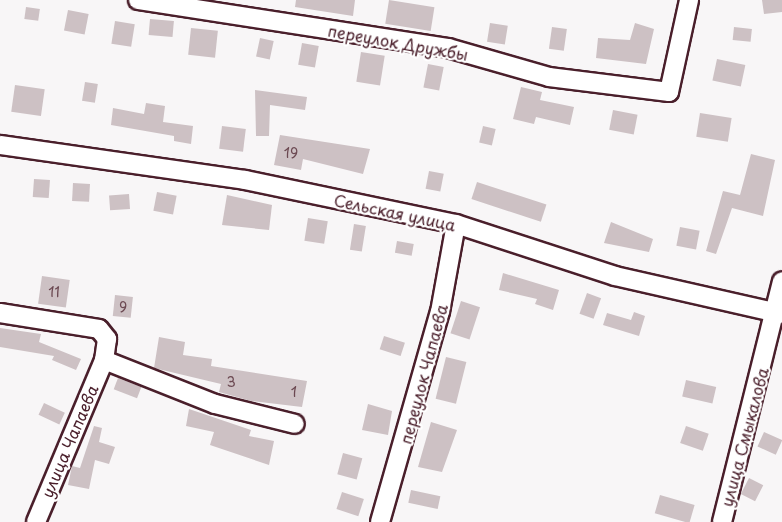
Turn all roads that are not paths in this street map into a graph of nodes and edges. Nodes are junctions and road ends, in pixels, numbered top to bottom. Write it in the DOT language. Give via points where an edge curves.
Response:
graph roads {
  1 [pos="138,0"];
  2 [pos="689,0"];
  3 [pos="222,6"];
  4 [pos="0,145"];
  5 [pos="456,224"];
  6 [pos="782,281"];
  7 [pos="0,313"];
  8 [pos="779,314"];
  9 [pos="104,360"];
  10 [pos="295,424"];
  11 [pos="36,522"];
  12 [pos="380,522"];
  13 [pos="722,522"];
  1 -- 3 [label="street, переулок Дружбы"];
  2 -- 3 [label="street, переулок Дружбы" via="669,92 549,77 448,48"];
  4 -- 5 [label="street, Сельская улица" via="245,180"];
  5 -- 8 [label="street, Сельская улица" via="615,276"];
  5 -- 12 [label="street, переулок Чапаева" via="440,312"];
  6 -- 8 [label="street, улица Смыкалова"];
  7 -- 9 [label="street" via="99,329 107,339"];
  8 -- 13 [label="street, улица Смыкалова"];
  9 -- 10 [label="street" via="215,404"];
  9 -- 11 [label="street, улица Чапаева"];
}
